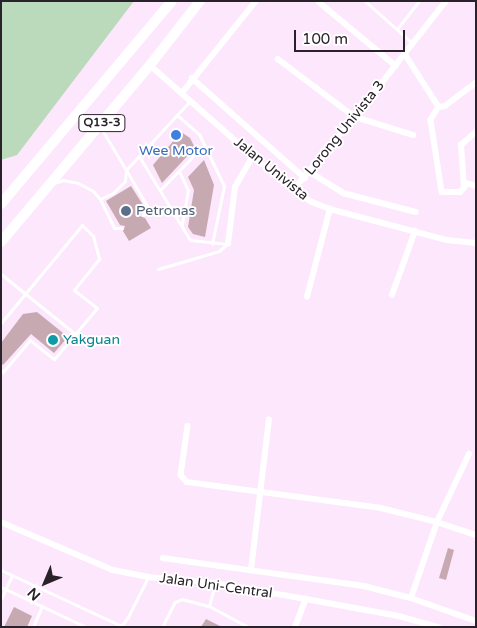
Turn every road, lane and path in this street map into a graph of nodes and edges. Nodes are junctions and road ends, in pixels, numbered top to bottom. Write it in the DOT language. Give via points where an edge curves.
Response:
graph roads {
  1 [pos="172,1"];
  2 [pos="200,1"];
  3 [pos="256,1"];
  4 [pos="365,1"];
  5 [pos="419,1"];
  6 [pos="446,1"];
  7 [pos="319,2"];
  8 [pos="396,29"];
  9 [pos="412,43"];
  10 [pos="405,54"];
  11 [pos="278,59"];
  12 [pos="150,65"];
  13 [pos="396,66"];
  14 [pos="192,78"];
  15 [pos="476,83"];
  16 [pos="182,93"];
  17 [pos="190,101"];
  18 [pos="439,107"];
  19 [pos="177,115"];
  20 [pos="355,117"];
  21 [pos="100,125"];
  22 [pos="476,132"];
  23 [pos="414,135"];
  24 [pos="204,145"];
  25 [pos="253,156"];
  26 [pos="140,157"];
  27 [pos="126,170"];
  28 [pos="179,171"];
  29 [pos="310,172"];
  30 [pos="305,178"];
  31 [pos="465,183"];
  32 [pos="51,184"];
  33 [pos="476,186"];
  34 [pos="160,190"];
  35 [pos="293,190"];
  36 [pos="100,199"];
  37 [pos="1,204"];
  38 [pos="330,209"];
  39 [pos="416,212"];
  40 [pos="143,215"];
  41 [pos="181,226"];
  42 [pos="122,228"];
  43 [pos="414,231"];
  44 [pos="1,242"];
  45 [pos="476,243"];
  46 [pos="212,244"];
  47 [pos="228,244"];
  48 [pos="158,269"];
  49 [pos="1,274"];
  50 [pos="26,294"];
  51 [pos="392,295"];
  52 [pos="306,297"];
  53 [pos="1,323"];
  54 [pos="75,334"];
  55 [pos="1,370"];
  56 [pos="269,420"];
  57 [pos="188,426"];
  58 [pos="469,454"];
  59 [pos="259,493"];
  60 [pos="1,522"];
  61 [pos="437,522"];
  62 [pos="476,535"];
  63 [pos="163,558"];
  64 [pos="1,570"];
  65 [pos="251,570"];
  66 [pos="12,575"];
  67 [pos="148,577"];
  68 [pos="215,584"];
  69 [pos="1,587"];
  70 [pos="6,589"];
  71 [pos="411,598"];
  72 [pos="1,599"];
  73 [pos="306,599"];
  74 [pos="42,606"];
  75 [pos="209,606"];
  76 [pos="476,621"];
  77 [pos="123,626"];
  78 [pos="163,626"];
  79 [pos="433,626"];
  80 [pos="33,627"];
  81 [pos="86,627"];
  82 [pos="168,627"];
  83 [pos="248,627"];
  84 [pos="295,627"];
  1 -- 37 [label="highway, Q13-3"];
  2 -- 12 [label="highway, Q13-3"];
  3 -- 14 [label="street"];
  4 -- 8 [label="lane"];
  5 -- 8 [label="lane"];
  6 -- 9 [label="street, Lorong Univista 3"];
  7 -- 13 [label="street"];
  8 -- 9 [label="lane"];
  9 -- 10 [label="street, Lorong Univista 3"];
  10 -- 13 [label="street, Lorong Univista 3"];
  10 -- 18 [label="street"];
  11 -- 20 [label="street"];
  12 -- 16 [label="street, Jalan Univista"];
  12 -- 21 [label="highway, Q13-3"];
  13 -- 20 [label="street, Lorong Univista 3"];
  14 -- 16 [label="street"];
  14 -- 30 [label="street"];
  15 -- 18 [label="street"];
  16 -- 17 [label="street, Jalan Univista"];
  17 -- 19 [label="lane"];
  17 -- 25 [label="street, Jalan Univista"];
  18 -- 31 [label="street" via="431,120 442,192 460,192"];
  19 -- 24 [label="lane" via="199,134"];
  19 -- 26 [label="lane"];
  20 -- 23 [label="street"];
  20 -- 29 [label="street, Lorong Univista 3"];
  21 -- 27 [label="lane"];
  21 -- 32 [label="highway, Q13-3"];
  22 -- 31 [label="street" via="461,145"];
  24 -- 28 [label="lane"];
  24 -- 46 [label="lane" via="224,186"];
  25 -- 35 [label="street, Jalan Univista"];
  25 -- 47 [label="street" via="235,186"];
  26 -- 27 [label="lane"];
  26 -- 34 [label="lane"];
  27 -- 36 [label="lane" via="125,181 113,193"];
  27 -- 40 [label="lane" via="149,209"];
  28 -- 34 [label="lane"];
  28 -- 41 [label="lane" via="188,190"];
  29 -- 30 [label="street, Lorong Univista 3"];
  29 -- 39 [label="street" via="343,193"];
  30 -- 35 [label="street, Lorong Univista 3"];
  31 -- 33 [label="street"];
  32 -- 36 [label="lane" via="63,180 78,183"];
  32 -- 44 [label="highway, Q13-3"];
  34 -- 41 [label="lane"];
  35 -- 38 [label="street, Jalan Univista"];
  36 -- 42 [label="lane" via="114,228"];
  38 -- 43 [label="street, Jalan Univista"];
  38 -- 52 [label="street"];
  41 -- 46 [label="lane" via="190,240"];
  43 -- 45 [label="street, Jalan Univista" via="447,240"];
  43 -- 51 [label="street"];
  46 -- 47 [label="lane"];
  47 -- 48 [label="lane" via="218,251"];
  49 -- 50 [label="lane"];
  50 -- 53 [label="lane"];
  50 -- 54 [label="lane"];
  50 -- 54 [label="lane" via="82,225 93,236 99,259 74,290 97,308"];
  54 -- 55 [label="lane" via="54,359 30,340 3,372"];
  56 -- 59 [label="street"];
  57 -- 59 [label="street" via="183,479"];
  58 -- 61 [label="street"];
  59 -- 61 [label="street" via="381,508"];
  59 -- 65 [label="street"];
  60 -- 67 [label="street, Jalan Uni-Central" via="100,565"];
  61 -- 62 [label="street"];
  61 -- 71 [label="street"];
  63 -- 65 [label="street"];
  64 -- 66 [label="lane"];
  65 -- 71 [label="street" via="364,586"];
  66 -- 70 [label="lane"];
  66 -- 77 [label="lane"];
  67 -- 68 [label="street, Jalan Uni-Central"];
  67 -- 77 [label="lane"];
  68 -- 73 [label="street, Jalan Uni-Central"];
  68 -- 75 [label="lane"];
  69 -- 70 [label="lane"];
  70 -- 72 [label="lane"];
  70 -- 74 [label="lane"];
  71 -- 76 [label="street"];
  73 -- 79 [label="street, Jalan Uni-Central" via="399,616"];
  73 -- 84 [label="street"];
  74 -- 80 [label="lane"];
  74 -- 81 [label="lane"];
  75 -- 78 [label="lane" via="180,599"];
  75 -- 83 [label="lane"];
  78 -- 82 [label="lane"];
}
